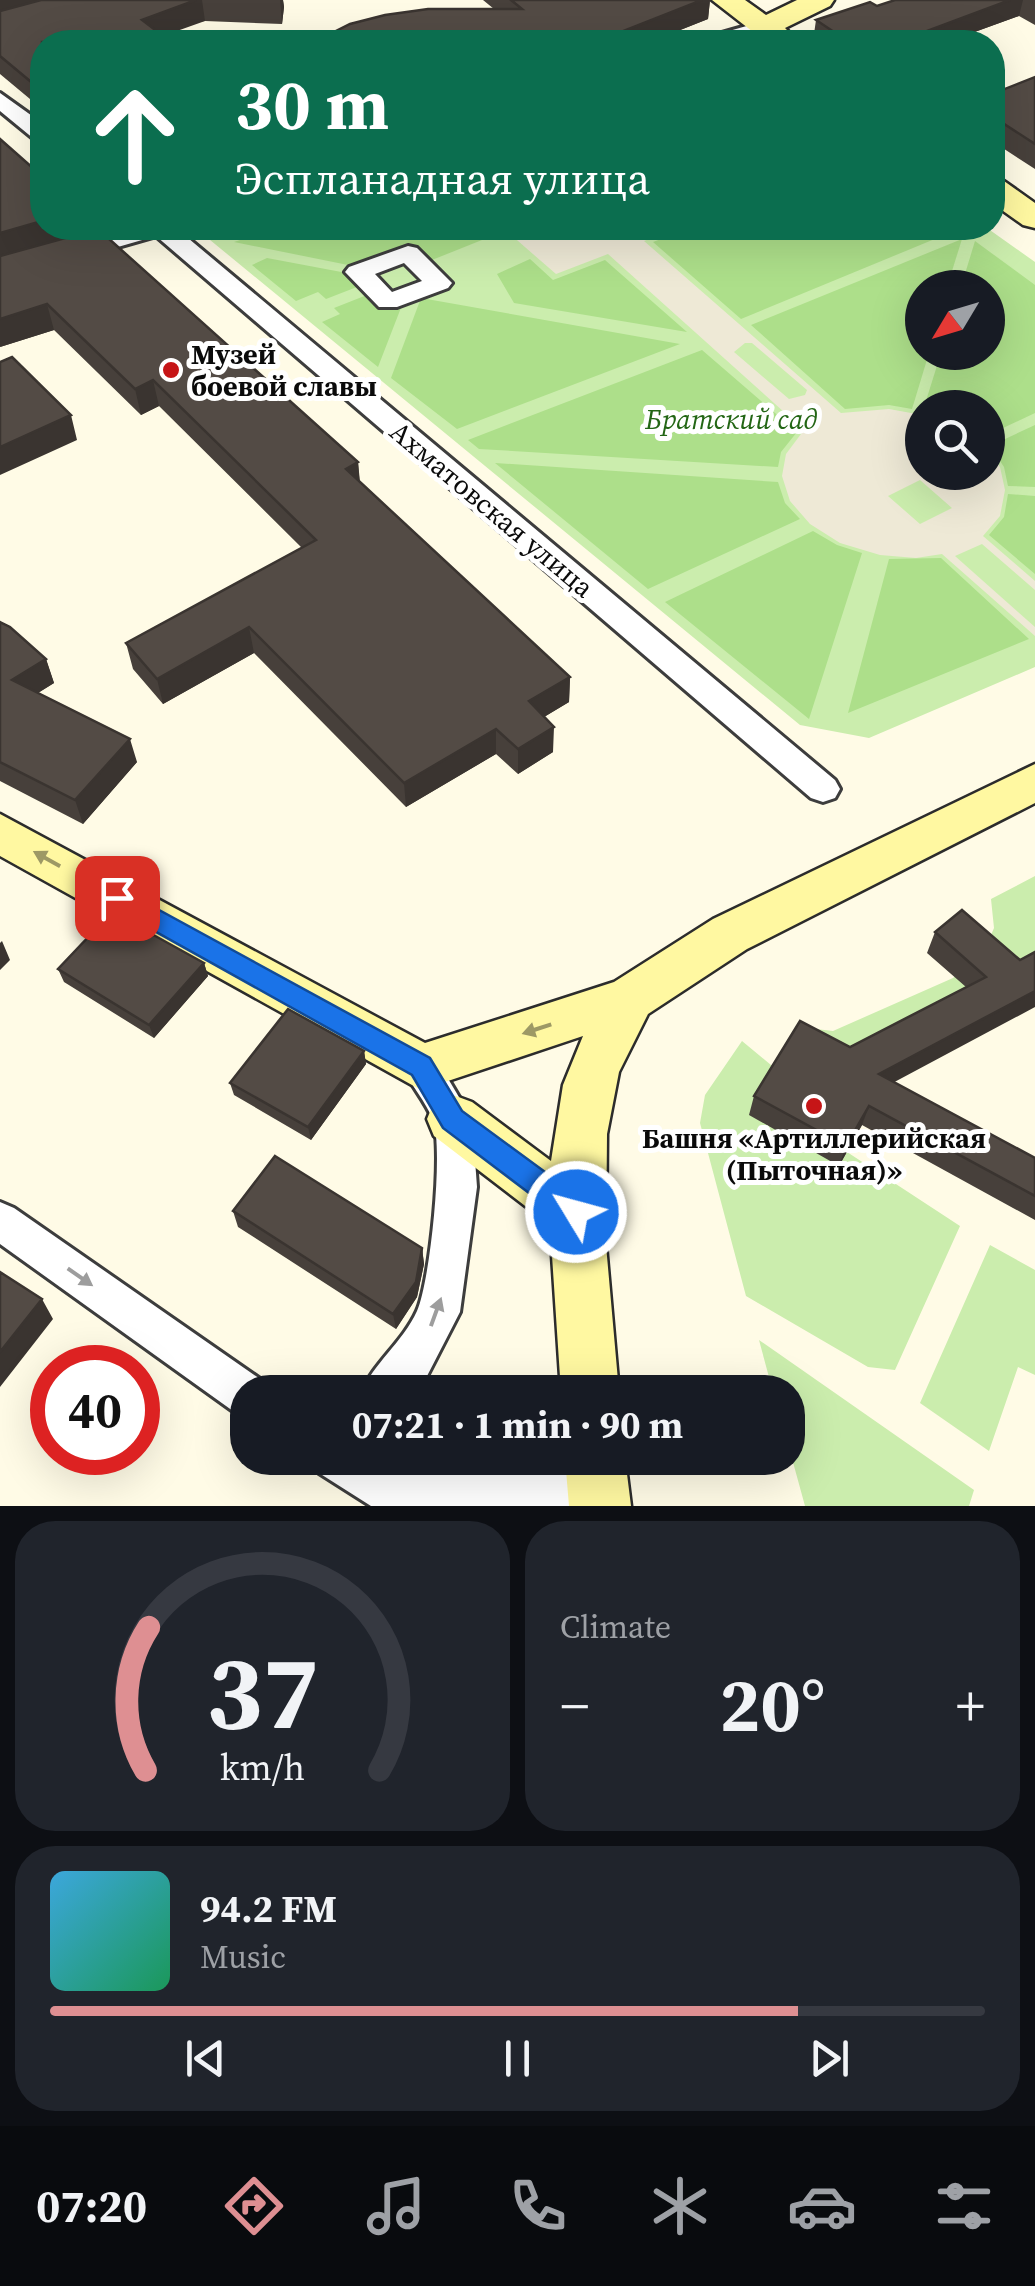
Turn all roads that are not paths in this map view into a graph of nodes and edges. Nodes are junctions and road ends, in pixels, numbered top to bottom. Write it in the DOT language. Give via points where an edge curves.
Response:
graph roads {
  1 [pos="726,0"];
  2 [pos="820,0"];
  3 [pos="767,30"];
  4 [pos="781,30"];
  5 [pos="0,100"];
  6 [pos="30,124"];
  7 [pos="1005,197"];
  8 [pos="1035,218"];
  9 [pos="118,240"];
  10 [pos="173,240"];
  11 [pos="0,274"];
  12 [pos="1035,782"];
  13 [pos="822,789"];
  14 [pos="0,833"];
  15 [pos="630,999"];
  16 [pos="421,1067"];
  17 [pos="453,1119"];
  18 [pos="576,1212"];
  19 [pos="0,1220"];
  20 [pos="399,1375"];
  21 [pos="589,1375"];
  22 [pos="230,1383"];
  23 [pos="359,1475"];
  24 [pos="597,1486"];
  1 -- 3 [label="street"];
  2 -- 4 [label="street"];
  5 -- 6 [label="street"];
  7 -- 8 [label="street"];
  9 -- 11 [label="street"];
  10 -- 13 [label="street, Ахматовская улица"];
  12 -- 15 [label="street" via="730,934"];
  16 -- 14 [label="street, one-way"];
  15 -- 16 [label="street, one-way"];
  15 -- 18 [label="street" via="603,1045 586,1098"];
  16 -- 17 [label="street"];
  17 -- 18 [label="street"];
  20 -- 17 [label="street, one-way" via="439,1312 457,1187"];
  18 -- 21 [label="street"];
  19 -- 22 [label="street, one-way"];
  23 -- 24 [label="street" via="378,1488 516,1494"];
}
